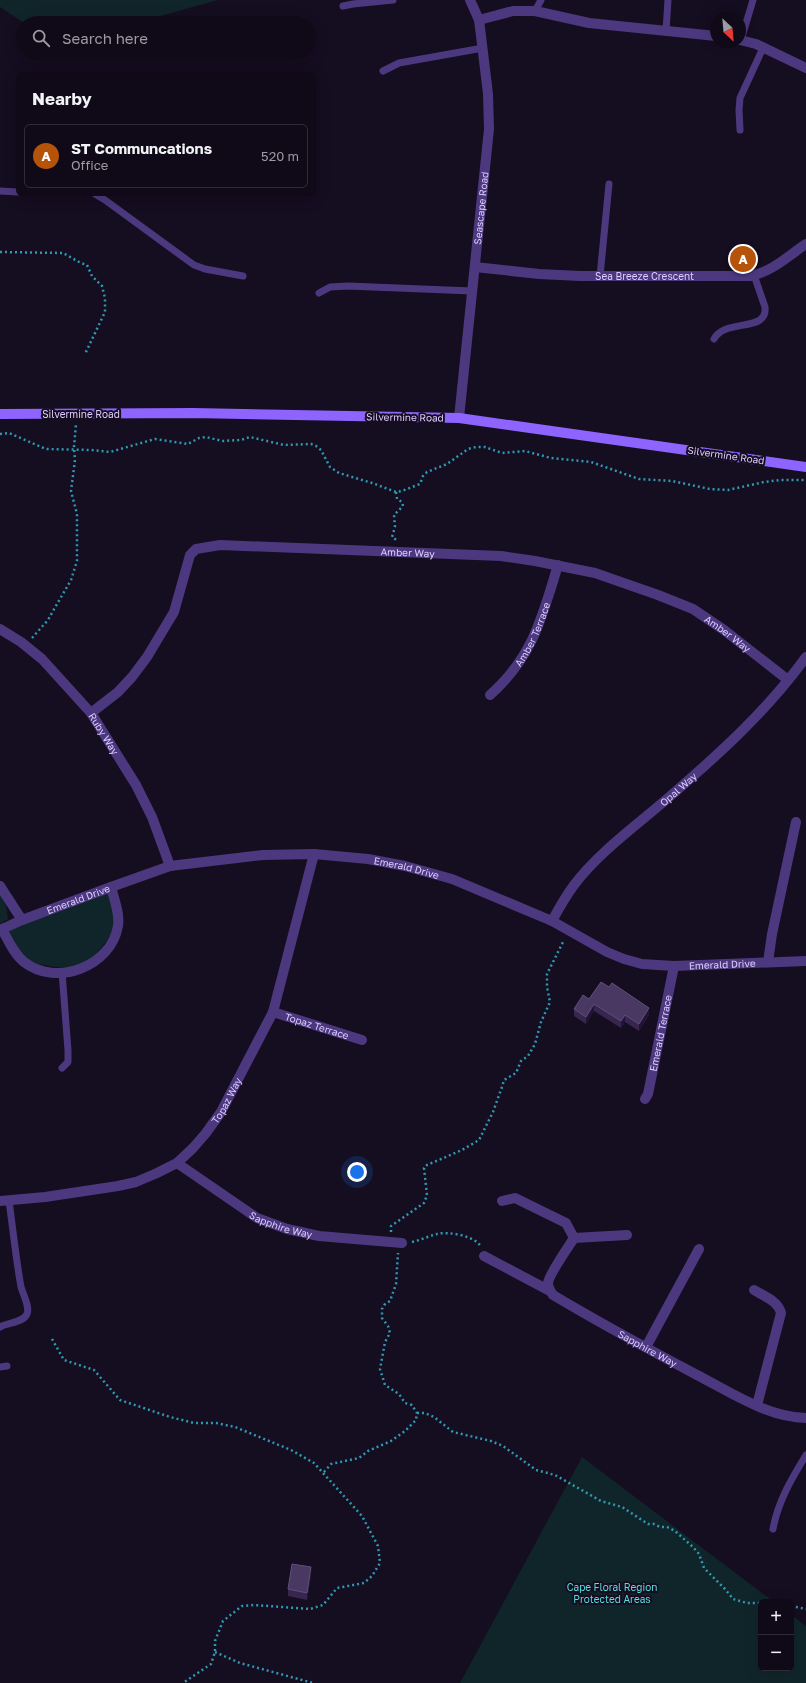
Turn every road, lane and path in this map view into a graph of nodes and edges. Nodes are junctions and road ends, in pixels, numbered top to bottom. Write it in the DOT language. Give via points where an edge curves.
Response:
graph roads {
  1 [pos="393,0"];
  2 [pos="470,0"];
  3 [pos="541,0"];
  4 [pos="668,0"];
  5 [pos="753,0"];
  6 [pos="343,6"];
  7 [pos="535,11"];
  8 [pos="479,20"];
  9 [pos="746,23"];
  10 [pos="666,31"];
  11 [pos="710,35"];
  12 [pos="746,42"];
  13 [pos="483,48"];
  14 [pos="763,48"];
  15 [pos="806,68"];
  16 [pos="383,71"];
  17 [pos="740,130"];
  18 [pos="609,184"];
  19 [pos="0,192"];
  20 [pos="16,192"];
  21 [pos="98,196"];
  22 [pos="806,244"];
  23 [pos="0,252"];
  24 [pos="475,267"];
  25 [pos="754,275"];
  26 [pos="243,276"];
  27 [pos="600,276"];
  28 [pos="472,291"];
  29 [pos="319,293"];
  30 [pos="714,339"];
  31 [pos="85,354"];
  32 [pos="0,414"];
  33 [pos="76,414"];
  34 [pos="459,418"];
  35 [pos="0,434"];
  36 [pos="75,450"];
  37 [pos="806,467"];
  38 [pos="806,480"];
  39 [pos="396,492"];
  40 [pos="398,551"];
  41 [pos="558,565"];
  42 [pos="0,629"];
  43 [pos="26,646"];
  44 [pos="806,657"];
  45 [pos="788,680"];
  46 [pos="490,695"];
  47 [pos="91,713"];
  48 [pos="796,822"];
  49 [pos="314,854"];
  50 [pos="170,866"];
  51 [pos="0,886"];
  52 [pos="111,887"];
  53 [pos="22,920"];
  54 [pos="552,921"];
  55 [pos="1,930"];
  56 [pos="570,931"];
  57 [pos="806,961"];
  58 [pos="768,962"];
  59 [pos="674,966"];
  60 [pos="62,972"];
  61 [pos="273,1012"];
  62 [pos="362,1040"];
  63 [pos="62,1068"];
  64 [pos="645,1099"];
  65 [pos="177,1163"];
  66 [pos="4,1201"];
  67 [pos="502,1201"];
  68 [pos="627,1236"];
  69 [pos="574,1238"];
  70 [pos="396,1242"];
  71 [pos="699,1249"];
  72 [pos="484,1256"];
  73 [pos="754,1290"];
  74 [pos="550,1291"];
  75 [pos="0,1327"];
  76 [pos="52,1339"];
  77 [pos="646,1347"];
  78 [pos="757,1405"];
  79 [pos="417,1413"];
  80 [pos="806,1418"];
  81 [pos="806,1455"];
  82 [pos="324,1472"];
  83 [pos="773,1529"];
  84 [pos="758,1603"];
  85 [pos="794,1607"];
  86 [pos="806,1609"];
  87 [pos="215,1652"];
  88 [pos="183,1683"];
  89 [pos="313,1683"];
  1 -- 6 [label="lane"];
  2 -- 8 [label="street, Seascape Road"];
  3 -- 7 [label="lane"];
  4 -- 10 [label="lane"];
  5 -- 9 [label="lane"];
  7 -- 8 [label="street" via="513,11"];
  7 -- 10 [label="street" via="589,23"];
  8 -- 13 [label="street, Seascape Road"];
  10 -- 11 [label="street"];
  12 -- 14 [label="street"];
  13 -- 16 [label="lane" via="399,63"];
  13 -- 24 [label="street, Seascape Road" via="489,129"];
  14 -- 15 [label="street"];
  14 -- 17 [label="lane" via="740,98"];
  18 -- 27 [label="lane"];
  19 -- 20 [label="lane"];
  21 -- 26 [label="lane" via="194,265"];
  22 -- 25 [label="street, Sea Breeze Crescent" via="772,268"];
  23 -- 31 [label="path" via="63,253 87,264 92,276 102,286 105,298 104,312"];
  24 -- 27 [label="street, Sea Breeze Crescent" via="539,274"];
  24 -- 28 [label="street, Seascape Road"];
  25 -- 27 [label="street, Sea Breeze Crescent"];
  25 -- 30 [label="lane" via="765,307 764,316 753,323 719,331"];
  28 -- 29 [label="lane" via="348,286 330,288"];
  28 -- 34 [label="street, Seascape Road"];
  32 -- 33 [label="street, Silvermine Road"];
  33 -- 34 [label="street, Silvermine Road" via="193,413"];
  33 -- 36 [label="path"];
  34 -- 37 [label="street, Silvermine Road"];
  35 -- 36 [label="path" via="8,433 46,449"];
  36 -- 39 [label="path" via="110,452 155,439 188,444 206,437 222,441 250,437 288,445 311,444 321,450 330,467 339,473"];
  36 -- 43 [label="path" via="70,491 77,514 78,561 71,580 48,620"];
  38 -- 39 [label="path" via="764,482 728,490 710,489 672,481 639,479 586,461 551,458 525,451 502,453 485,447 476,447 427,472 420,484"];
  39 -- 40 [label="path" via="403,506 394,515 395,527 392,538 398,540"];
  40 -- 41 [label="street, Amber Way" via="501,556"];
  40 -- 47 [label="street, Amber Way" via="220,545 196,549 186,564 185,578 174,612 147,657 118,692"];
  41 -- 45 [label="street, Amber Way" via="595,573 693,609"];
  41 -- 46 [label="street, Amber Terrace" via="539,628 529,648 505,682"];
  42 -- 43 [label="street, Ruby Way"];
  43 -- 47 [label="street, Ruby Way" via="42,659"];
  44 -- 45 [label="street, Opal Way"];
  45 -- 54 [label="street, Opal Way" via="715,758 595,861 575,884"];
  47 -- 50 [label="street, Ruby Way" via="149,810"];
  48 -- 58 [label="street"];
  49 -- 50 [label="street, Emerald Drive" via="263,855"];
  49 -- 54 [label="street, Emerald Drive" via="368,859 452,879"];
  49 -- 61 [label="street, Topaz Way"];
  50 -- 52 [label="street, Emerald Drive"];
  51 -- 53 [label="street"];
  52 -- 53 [label="street, Emerald Drive"];
  52 -- 60 [label="street" via="118,918 116,933 110,946 89,966 76,971"];
  53 -- 55 [label="street, Emerald Drive"];
  54 -- 56 [label="street, Emerald Drive"];
  55 -- 60 [label="street" via="25,963 49,972"];
  56 -- 59 [label="street, Emerald Drive" via="624,959 642,964"];
  56 -- 70 [label="path" via="547,974 550,1002 535,1044 528,1056 521,1061 516,1073 504,1080 493,1112 479,1140 424,1168 427,1195 424,1203 391,1226"];
  57 -- 58 [label="street, Emerald Drive"];
  58 -- 59 [label="street, Emerald Drive"];
  59 -- 64 [label="street, Emerald Terrace"];
  60 -- 63 [label="lane" via="68,1050 68,1062"];
  61 -- 62 [label="street, Topaz Terrace"];
  61 -- 65 [label="street, Topaz Way" via="221,1112 206,1133"];
  65 -- 66 [label="street, Topaz Way" via="157,1174 118,1186"];
  65 -- 70 [label="street, Sapphire Way" via="257,1218 287,1229 319,1236"];
  66 -- 75 [label="lane" via="28,1313 24,1318"];
  67 -- 69 [label="street" via="515,1198 566,1223"];
  68 -- 69 [label="street"];
  69 -- 74 [label="street" via="551,1275 548,1283"];
  70 -- 72 [label="path" via="423,1240 438,1234 456,1235 472,1238 479,1243"];
  70 -- 79 [label="path" via="396,1284 390,1300 382,1309 382,1318 390,1333 385,1342 380,1369 385,1385 399,1394 405,1403 412,1405"];
  71 -- 77 [label="street"];
  72 -- 74 [label="street, Sapphire Way"];
  73 -- 78 [label="street" via="776,1303 781,1313"];
  74 -- 77 [label="street, Sapphire Way" via="558,1298"];
  76 -- 82 [label="path" via="64,1360 94,1370 120,1400 194,1423 216,1423 235,1427 291,1450"];
  77 -- 78 [label="street, Sapphire Way"];
  78 -- 80 [label="street, Sapphire Way" via="786,1415"];
  79 -- 82 [label="path" via="412,1426 391,1442 373,1448 359,1458 331,1464"];
  79 -- 84 [label="path" via="434,1417 453,1432 497,1443 511,1450 536,1470 555,1474 601,1501 627,1510 648,1524 667,1527 693,1547 704,1568 733,1599"];
  81 -- 83 [label="lane" via="782,1497"];
  82 -- 87 [label="path" via="362,1516 378,1546 380,1563 376,1570 364,1583 337,1588 323,1605 310,1609 242,1606 223,1622 215,1641"];
  85 -- 86 [label="path"];
  87 -- 88 [label="path" via="211,1664"];
  87 -- 89 [label="path" via="240,1664"];
}
